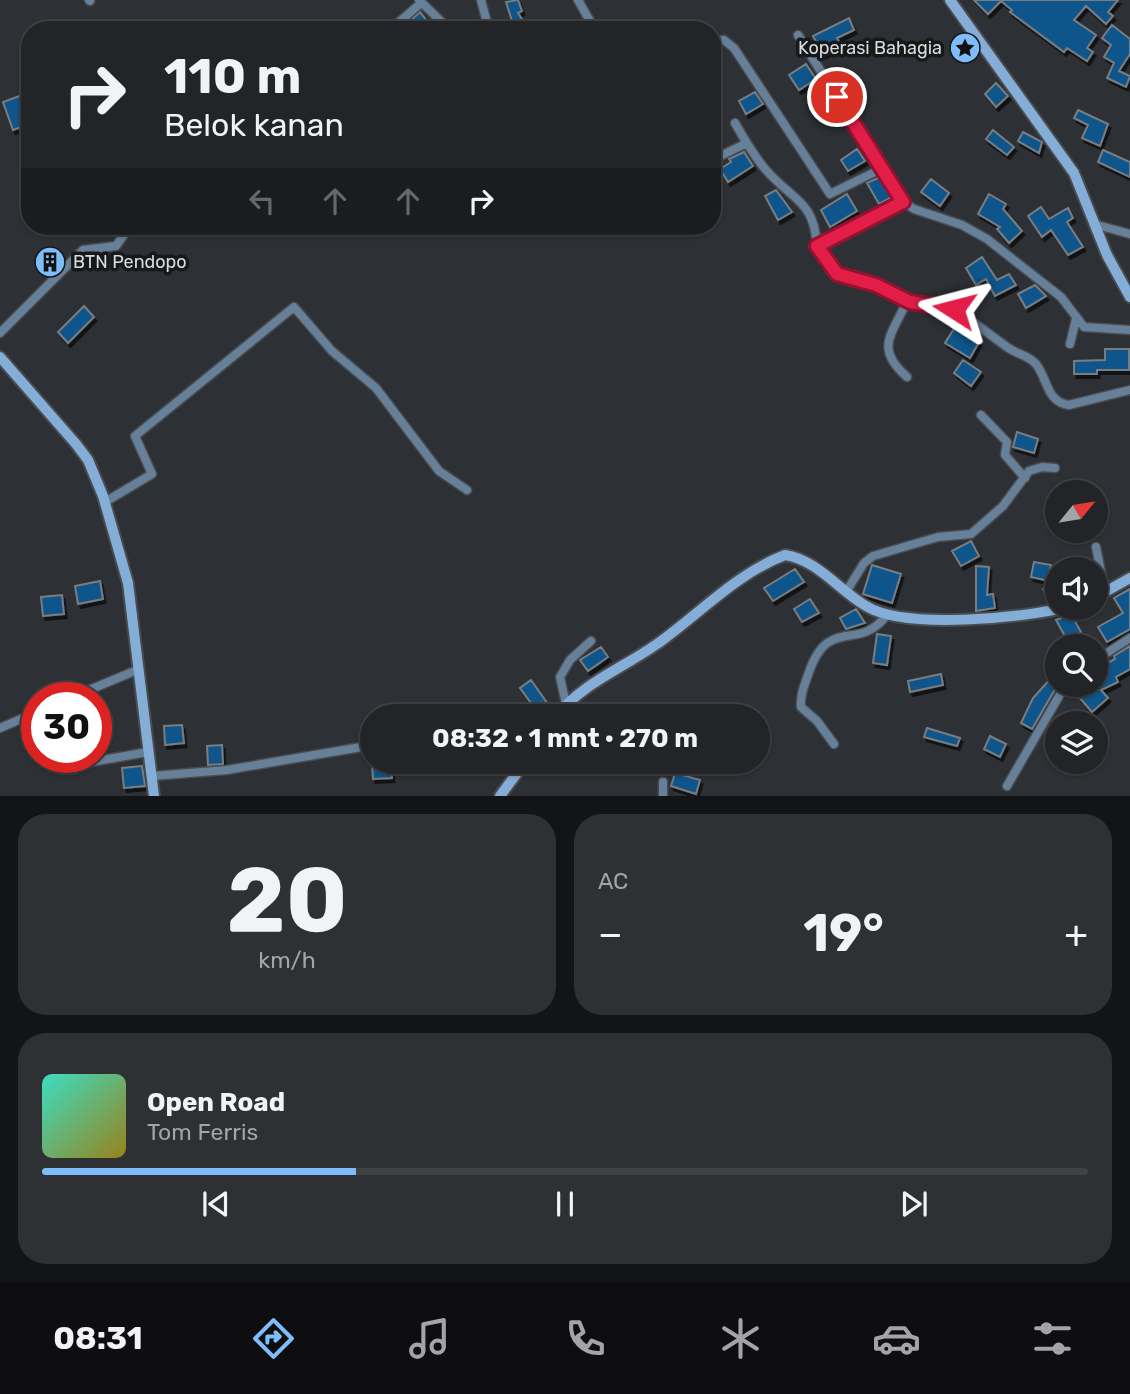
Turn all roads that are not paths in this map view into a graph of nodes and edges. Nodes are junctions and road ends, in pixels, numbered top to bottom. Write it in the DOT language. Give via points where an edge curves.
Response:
graph roads {
  1 [pos="481,0"];
  2 [pos="578,0"];
  3 [pos="950,0"];
  4 [pos="420,2"];
  5 [pos="400,21"];
  6 [pos="440,21"];
  7 [pos="487,21"];
  8 [pos="591,21"];
  9 [pos="798,35"];
  10 [pos="721,40"];
  11 [pos="735,123"];
  12 [pos="747,143"];
  13 [pos="721,158"];
  14 [pos="881,169"];
  15 [pos="903,202"];
  16 [pos="1097,225"];
  17 [pos="1130,234"];
  18 [pos="124,235"];
  19 [pos="817,246"];
  20 [pos="1120,275"];
  21 [pos="1130,282"];
  22 [pos="1130,297"];
  23 [pos="908,301"];
  24 [pos="1076,319"];
  25 [pos="1130,330"];
  26 [pos="0,333"];
  27 [pos="1070,344"];
  28 [pos="0,357"];
  29 [pos="907,377"];
  30 [pos="1130,390"];
  31 [pos="981,415"];
  32 [pos="1055,468"];
  33 [pos="1025,478"];
  34 [pos="467,490"];
  35 [pos="105,502"];
  36 [pos="1096,547"];
  37 [pos="1097,557"];
  38 [pos="1130,578"];
  39 [pos="1108,590"];
  40 [pos="846,592"];
  41 [pos="1045,612"];
  42 [pos="886,616"];
  43 [pos="1130,638"];
  44 [pos="591,641"];
  45 [pos="1108,652"];
  46 [pos="137,670"];
  47 [pos="108,682"];
  48 [pos="1058,697"];
  49 [pos="566,704"];
  50 [pos="21,719"];
  51 [pos="0,728"];
  52 [pos="834,744"];
  53 [pos="360,747"];
  54 [pos="148,751"];
  55 [pos="112,758"];
  56 [pos="517,774"];
  57 [pos="152,776"];
  58 [pos="663,782"];
  59 [pos="1007,786"];
  60 [pos="504,794"];
  61 [pos="154,796"];
  62 [pos="663,796"];
  1 -- 7 [label="street"];
  2 -- 8 [label="street"];
  3 -- 16 [label="street" via="1067,163"];
  4 -- 5 [label="street"];
  4 -- 6 [label="street"];
  9 -- 14 [label="street"];
  10 -- 14 [label="street" via="734,48 830,194"];
  11 -- 12 [label="street"];
  12 -- 13 [label="street"];
  12 -- 19 [label="street" via="763,167 815,221"];
  14 -- 15 [label="street"];
  15 -- 19 [label="street"];
  15 -- 24 [label="street" via="976,232 1061,297"];
  16 -- 17 [label="street"];
  16 -- 20 [label="street"];
  18 -- 26 [label="street" via="116,246 83,250"];
  19 -- 23 [label="street" via="837,274 876,285"];
  20 -- 21 [label="street"];
  20 -- 22 [label="street"];
  23 -- 29 [label="street" via="887,349 891,362"];
  23 -- 30 [label="street" via="954,309 1028,358 1059,403 1069,405"];
  24 -- 25 [label="street" via="1090,330"];
  24 -- 27 [label="street"];
  28 -- 35 [label="street" via="76,444"];
  31 -- 33 [label="street" via="1007,442 1005,455"];
  32 -- 33 [label="street" via="1033,469"];
  33 -- 40 [label="street" via="976,531 873,556"];
  34 -- 35 [label="street" via="439,471 376,388 332,351 294,307 135,436 152,474"];
  35 -- 46 [label="street" via="128,583"];
  36 -- 37 [label="street"];
  38 -- 39 [label="street"];
  40 -- 42 [label="street"];
  40 -- 49 [label="street" via="799,558 777,558"];
  41 -- 42 [label="street"];
  42 -- 52 [label="street" via="867,631 823,643 814,656 801,708"];
  43 -- 45 [label="street"];
  44 -- 49 [label="street" via="570,660 560,677"];
  46 -- 47 [label="street"];
  46 -- 54 [label="street"];
  48 -- 59 [label="street"];
  50 -- 51 [label="street"];
  53 -- 57 [label="street" via="228,770"];
  54 -- 55 [label="street"];
  54 -- 57 [label="street"];
  56 -- 60 [label="street"];
  57 -- 61 [label="street"];
  58 -- 62 [label="street"];
}
